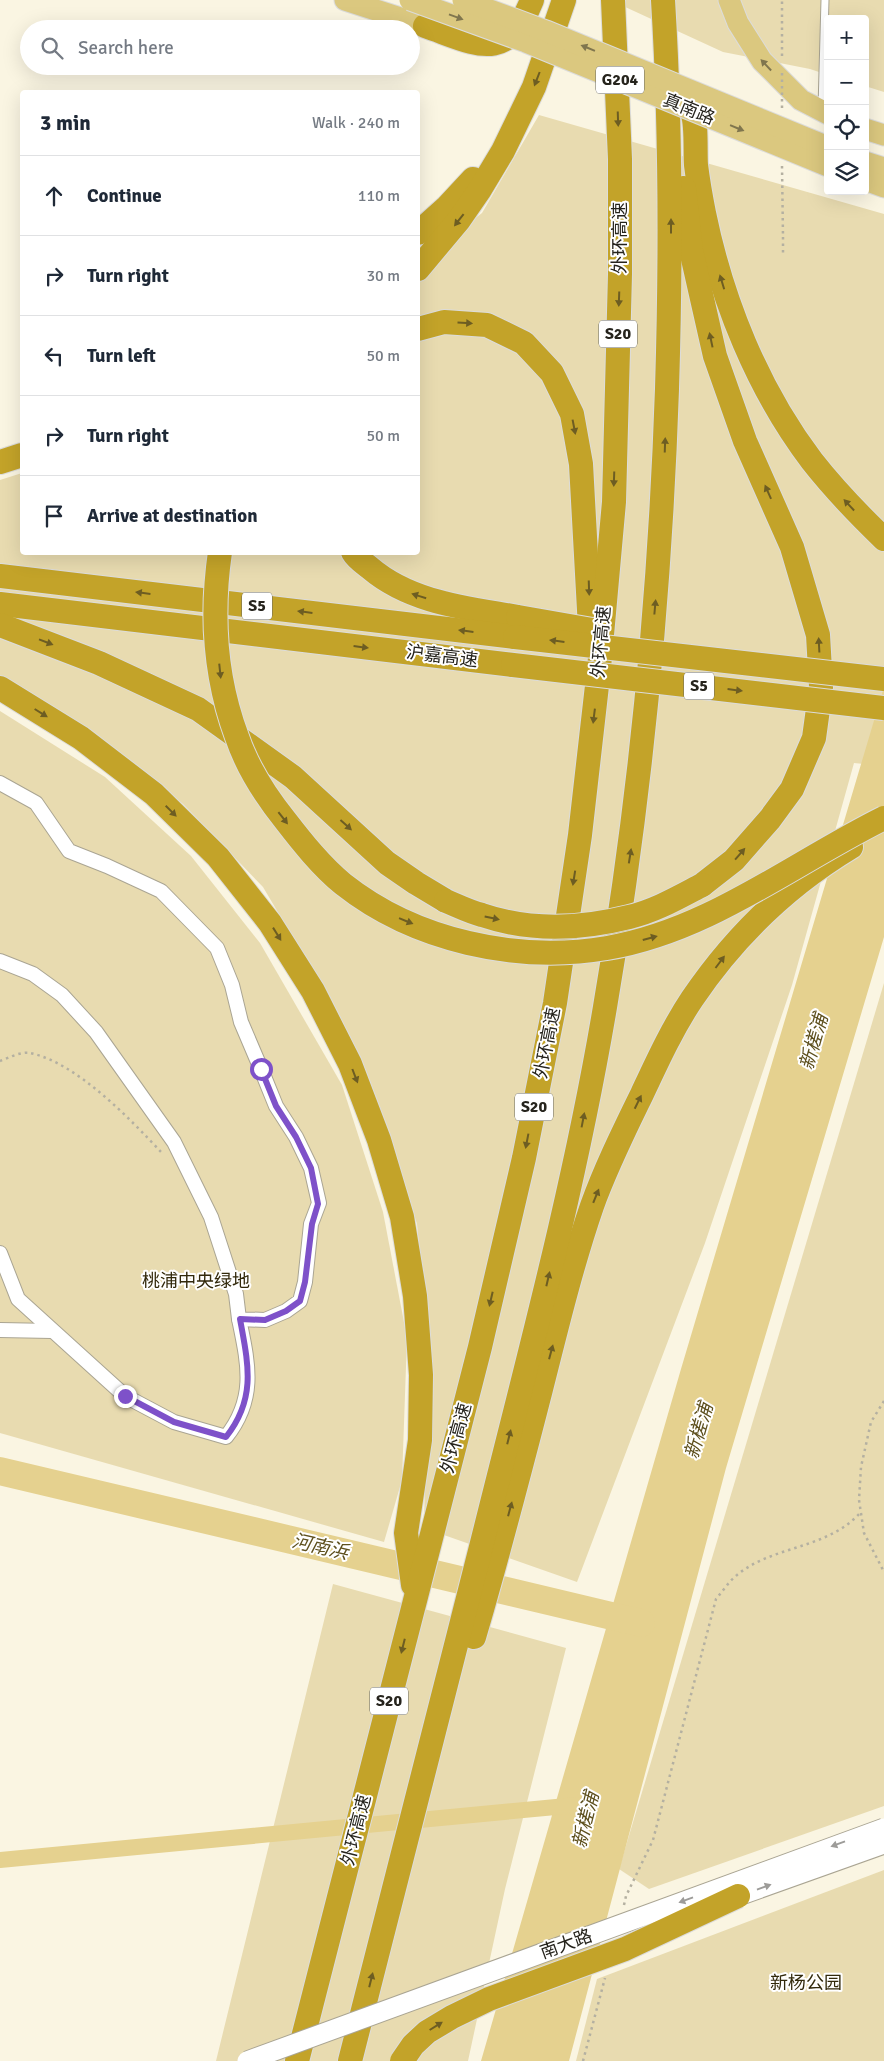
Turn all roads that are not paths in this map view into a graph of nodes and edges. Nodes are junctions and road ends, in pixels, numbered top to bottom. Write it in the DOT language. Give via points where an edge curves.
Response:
graph roads {
  1 [pos="345,0"];
  2 [pos="410,0"];
  3 [pos="462,0"];
  4 [pos="532,0"];
  5 [pos="564,0"];
  6 [pos="613,0"];
  7 [pos="664,0"];
  8 [pos="729,0"];
  9 [pos="825,0"];
  10 [pos="407,20"];
  11 [pos="420,24"];
  12 [pos="425,26"];
  13 [pos="668,72"];
  14 [pos="825,105"];
  15 [pos="824,112"];
  16 [pos="869,130"];
  17 [pos="510,133"];
  18 [pos="884,135"];
  19 [pos="824,145"];
  20 [pos="670,162"];
  21 [pos="869,163"];
  22 [pos="824,164"];
  23 [pos="884,168"];
  24 [pos="869,181"];
  25 [pos="884,187"];
  26 [pos="420,231"];
  27 [pos="420,267"];
  28 [pos="420,328"];
  29 [pos="20,456"];
  30 [pos="0,462"];
  31 [pos="884,539"];
  32 [pos="220,555"];
  33 [pos="356,555"];
  34 [pos="0,576"];
  35 [pos="0,604"];
  36 [pos="0,625"];
  37 [pos="516,627"];
  38 [pos="599,668"];
  39 [pos="884,679"];
  40 [pos="0,688"];
  41 [pos="884,708"];
  42 [pos="0,783"];
  43 [pos="884,818"];
  44 [pos="884,828"];
  45 [pos="0,960"];
  46 [pos="0,1252"];
  47 [pos="0,1282"];
  48 [pos="18,1299"];
  49 [pos="240,1319"];
  50 [pos="0,1330"];
  51 [pos="52,1331"];
  52 [pos="488,1554"];
  53 [pos="414,1599"];
  54 [pos="884,1828"];
  55 [pos="884,1844"];
  56 [pos="738,1896"];
  57 [pos="247,2061"];
  58 [pos="273,2061"];
  59 [pos="297,2061"];
  60 [pos="350,2061"];
  61 [pos="402,2061"];
  1 -- 10 [label="main road"];
  2 -- 22 [label="main road, 真南路 / G204, one-way, bridge" via="526,42"];
  19 -- 3 [label="main road, 真南路 / G204, one-way, bridge" via="546,31"];
  4 -- 12 [label="highway" via="516,31 507,39 492,44 476,44"];
  5 -- 17 [label="highway, one-way" via="534,87"];
  6 -- 38 [label="highway, 外环高速 / S20, one-way" via="620,160 620,274 614,502"];
  7 -- 13 [label="highway"];
  15 -- 8 [label="main road, one-way" via="801,100 762,61 738,22"];
  9 -- 14 [label="lane"];
  11 -- 12 [label="main road"];
  13 -- 20 [label="highway"];
  31 -- 13 [label="highway, one-way" via="849,506 812,460 776,406 752,359 731,310 704,214 693,113"];
  16 -- 18 [label="main road"];
  17 -- 26 [label="highway" via="471,182"];
  17 -- 27 [label="highway, one-way" via="479,191"];
  36 -- 20 [label="highway, one-way, bridge" via="99,663 198,709 293,776 387,863 446,901 482,916 556,927 590,925 630,917 702,885 734,860 792,789 814,738 821,687 818,635 792,547 745,441 715,356 691,250 684,188"];
  52 -- 20 [label="highway, one-way" via="574,1167 605,1010 632,838 663,507 671,275"];
  21 -- 23 [label="main road"];
  24 -- 25 [label="main road"];
  28 -- 38 [label="highway, one-way" via="444,322 487,325 524,343 552,373 572,414 582,464 590,633"];
  29 -- 30 [label="highway"];
  32 -- 43 [label="highway, one-way, bridge" via="215,624 221,683 237,738 264,794 300,840 343,883 390,914 433,932 505,949 552,953 607,948 655,937 706,916"];
  37 -- 33 [label="highway, one-way" via="412,594 381,578"];
  37 -- 34 [label="highway, 沪嘉高速 / S5, one-way"];
  35 -- 41 [label="highway, 沪嘉高速 / S5, one-way, bridge"];
  39 -- 37 [label="highway, one-way, bridge"];
  38 -- 53 [label="highway, 外环高速 / S20, one-way" via="580,835 553,1012 524,1158 480,1347"];
  40 -- 53 [label="highway, one-way" via="81,738 154,794 218,857 275,930 314,991 350,1064 379,1140 402,1216 415,1296 421,1375 420,1440 406,1534"];
  42 -- 49 [label="street" via="36,802 69,851 161,890 217,948 264,1078 311,1168 318,1204 300,1301 265,1320"];
  52 -- 44 [label="highway, one-way" via="592,1205 616,1146 670,1036 692,999 731,947 774,903 828,861"];
  45 -- 49 [label="street" via="33,974 62,995 96,1032 174,1142 210,1217 236,1294"];
  46 -- 48 [label="street"];
  47 -- 48 [label="street"];
  48 -- 51 [label="street"];
  49 -- 51 [label="street" via="248,1362 248,1389 234,1426 226,1437 174,1422 125,1396"];
  50 -- 51 [label="street"];
  60 -- 52 [label="highway, one-way" via="435,1729 454,1708"];
  53 -- 59 [label="highway, 外环高速 / S20, one-way"];
  54 -- 57 [label="street, 南大路, one-way, bridge"];
  56 -- 55 [label="street, 南大路, one-way, bridge"];
  56 -- 58 [label="street, 南大路, bridge"];
  61 -- 56 [label="highway, one-way, bridge" via="427,2032 452,2017 490,1999 625,1949"];
}
